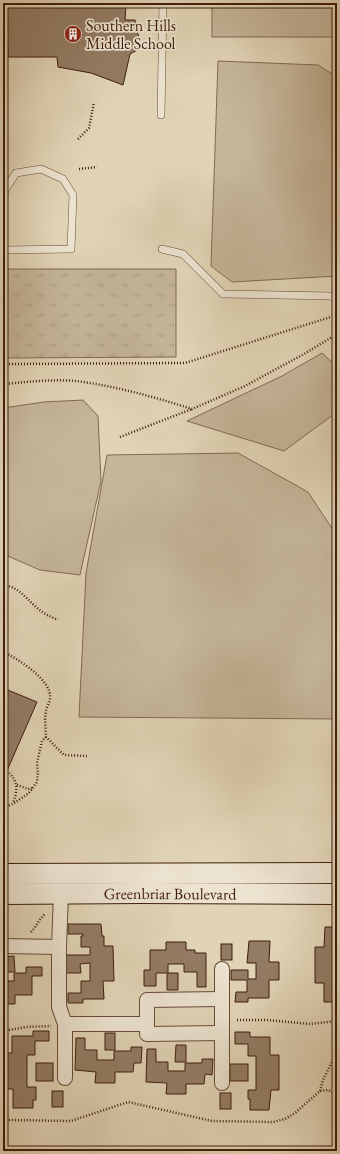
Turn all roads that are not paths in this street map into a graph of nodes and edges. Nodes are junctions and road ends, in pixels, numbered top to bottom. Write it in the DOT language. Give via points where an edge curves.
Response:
graph roads {
  1 [pos="163,3"];
  2 [pos="161,115"];
  3 [pos="3,199"];
  4 [pos="162,249"];
  5 [pos="3,250"];
  6 [pos="337,299"];
  7 [pos="337,872"];
  8 [pos="3,874"];
  9 [pos="61,893"];
  10 [pos="3,894"];
  11 [pos="337,894"];
  12 [pos="3,946"];
  13 [pos="59,946"];
  14 [pos="222,969"];
  15 [pos="222,999"];
  16 [pos="65,1024"];
  17 [pos="147,1024"];
  18 [pos="222,1027"];
  19 [pos="65,1078"];
  20 [pos="222,1083"];
  1 -- 2 [label="lane"];
  3 -- 5 [label="lane" via="5,190 16,173 41,169 63,179 73,196 71,250"];
  4 -- 6 [label="lane" via="183,254 223,294 332,296"];
  7 -- 8 [label="street, Greenbriar Boulevard"];
  9 -- 10 [label="street, Greenbriar Boulevard"];
  9 -- 11 [label="street, Greenbriar Boulevard"];
  9 -- 13 [label="street"];
  12 -- 13 [label="street"];
  13 -- 16 [label="street" via="59,1007"];
  14 -- 15 [label="street"];
  15 -- 17 [label="street" via="147,1000"];
  15 -- 18 [label="street"];
  16 -- 17 [label="street"];
  16 -- 19 [label="street"];
  17 -- 18 [label="street" via="147,1034"];
  18 -- 20 [label="street"];
}
